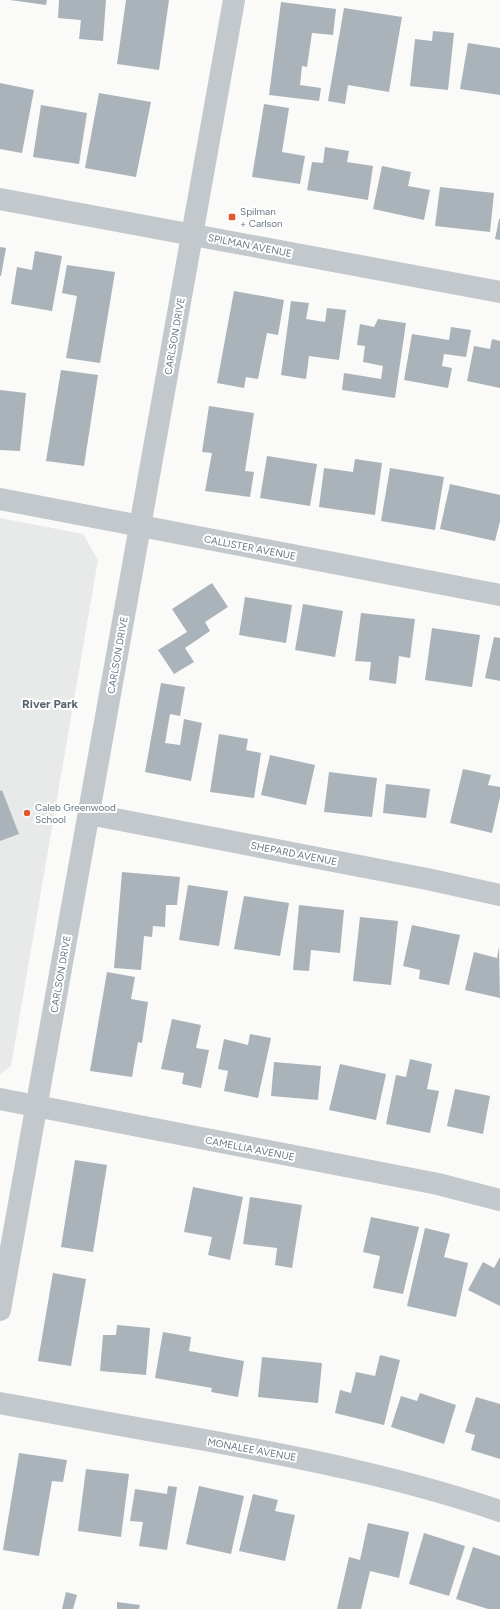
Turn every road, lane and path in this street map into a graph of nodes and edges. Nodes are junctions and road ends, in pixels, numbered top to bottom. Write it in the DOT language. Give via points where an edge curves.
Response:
graph roads {
  1 [pos="234,0"];
  2 [pos="0,199"];
  3 [pos="192,234"];
  4 [pos="500,292"];
  5 [pos="0,499"];
  6 [pos="140,526"];
  7 [pos="500,595"];
  8 [pos="89,814"];
  9 [pos="500,895"];
  10 [pos="0,1099"];
  11 [pos="36,1106"];
  12 [pos="500,1200"];
  13 [pos="0,1310"];
  14 [pos="0,1404"];
  15 [pos="500,1511"];
  1 -- 3 [label="street, CARLSON DRIVE"];
  2 -- 3 [label="street, SPILMAN AVENUE"];
  3 -- 4 [label="street, SPILMAN AVENUE"];
  3 -- 6 [label="street, CARLSON DRIVE"];
  5 -- 6 [label="street, CALLISTER AVENUE"];
  6 -- 7 [label="street, CALLISTER AVENUE"];
  6 -- 8 [label="street, CARLSON DRIVE"];
  8 -- 9 [label="street, SHEPARD AVENUE"];
  8 -- 11 [label="street, CARLSON DRIVE"];
  10 -- 11 [label="street, CAMELLIA AVENUE"];
  11 -- 12 [label="street, CAMELLIA AVENUE" via="438,1184"];
  11 -- 13 [label="street, CARLSON DRIVE"];
  14 -- 15 [label="street, MONALEE AVENUE" via="300,1457 383,1476"];
}
